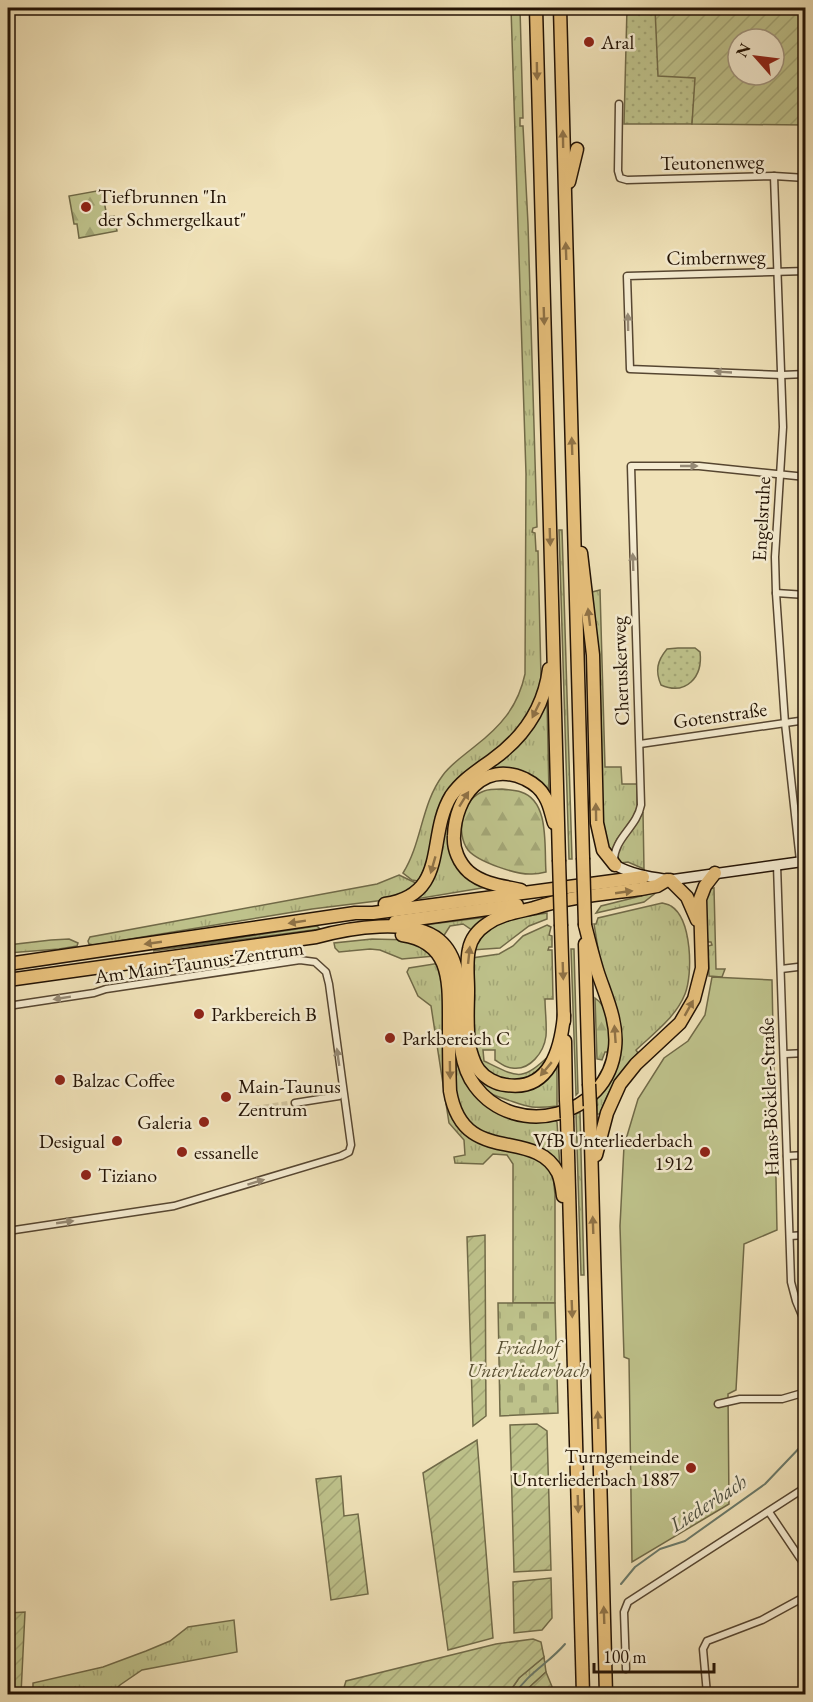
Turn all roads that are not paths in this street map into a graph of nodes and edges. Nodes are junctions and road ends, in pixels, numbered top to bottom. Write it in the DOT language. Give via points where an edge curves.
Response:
graph roads {
  1 [pos="560,8"];
  2 [pos="535,9"];
  3 [pos="619,104"];
  4 [pos="577,149"];
  5 [pos="774,176"];
  6 [pos="806,178"];
  7 [pos="565,198"];
  8 [pos="777,272"];
  9 [pos="806,272"];
  10 [pos="806,374"];
  11 [pos="782,375"];
  12 [pos="779,474"];
  13 [pos="806,477"];
  14 [pos="573,505"];
  15 [pos="776,593"];
  16 [pos="806,595"];
  17 [pos="553,632"];
  18 [pos="806,720"];
  19 [pos="785,723"];
  20 [pos="640,744"];
  21 [pos="559,860"];
  22 [pos="803,861"];
  23 [pos="615,865"];
  24 [pos="777,865"];
  25 [pos="715,873"];
  26 [pos="643,877"];
  27 [pos="668,880"];
  28 [pos="528,892"];
  29 [pos="545,904"];
  30 [pos="355,913"];
  31 [pos="585,925"];
  32 [pos="360,929"];
  33 [pos="701,932"];
  34 [pos="316,937"];
  35 [pos="8,964"];
  36 [pos="806,966"];
  37 [pos="780,969"];
  38 [pos="8,980"];
  39 [pos="8,1006"];
  40 [pos="564,1015"];
  41 [pos="806,1053"];
  42 [pos="784,1054"];
  43 [pos="339,1096"];
  44 [pos="295,1103"];
  45 [pos="806,1155"];
  46 [pos="788,1156"];
  47 [pos="592,1186"];
  48 [pos="8,1231"];
  49 [pos="806,1235"];
  50 [pos="790,1236"];
  51 [pos="571,1251"];
  52 [pos="806,1325"];
  53 [pos="806,1392"];
  54 [pos="718,1404"];
  55 [pos="806,1487"];
  56 [pos="769,1512"];
  57 [pos="806,1567"];
  58 [pos="806,1596"];
  59 [pos="626,1669"];
  60 [pos="584,1695"];
  61 [pos="606,1695"];
  62 [pos="707,1695"];
  7 -- 1 [label="highway, one-way"];
  2 -- 17 [label="highway, one-way"];
  3 -- 5 [label="street, Teutonenweg" via="620,178"];
  4 -- 7 [label="highway"];
  5 -- 6 [label="street, Teutonenweg"];
  5 -- 8 [label="street, Engelsruhe"];
  14 -- 7 [label="highway, one-way"];
  8 -- 9 [label="street, Cimbernweg"];
  8 -- 11 [label="street, Engelsruhe"];
  11 -- 8 [label="street, Cimbernweg, one-way" via="630,369 627,276"];
  10 -- 11 [label="street"];
  11 -- 12 [label="street, Engelsruhe"];
  12 -- 13 [label="street"];
  12 -- 15 [label="street, Engelsruhe"];
  20 -- 12 [label="street, Cheruskerweg, one-way" via="631,466 699,466"];
  23 -- 14 [label="highway, one-way" via="603,850 597,823 593,655"];
  14 -- 31 [label="highway, bridge"];
  15 -- 16 [label="street"];
  15 -- 19 [label="street, Engelsruhe"];
  17 -- 21 [label="highway"];
  17 -- 30 [label="highway, one-way" via="547,681 539,706 514,743 452,794 442,816 433,866 425,884 404,899"];
  18 -- 19 [label="street, Gotenstraße"];
  19 -- 20 [label="street, Gotenstraße"];
  19 -- 22 [label="street, Engelsruhe"];
  20 -- 23 [label="street, Cheruskerweg" via="641,809 616,846"];
  28 -- 21 [label="highway, one-way" via="486,881 461,863 454,828 459,806 471,788 490,776 502,774 531,783 549,804"];
  21 -- 40 [label="highway, one-way, bridge"];
  22 -- 24 [label="main road"];
  23 -- 26 [label="main road"];
  24 -- 25 [label="main road"];
  24 -- 37 [label="street, Hans-Böckler-Straße"];
  25 -- 27 [label="main road"];
  25 -- 33 [label="highway" via="701,895"];
  26 -- 27 [label="main road"];
  26 -- 28 [label="highway"];
  29 -- 27 [label="highway, one-way" via="657,886"];
  27 -- 33 [label="highway" via="687,897"];
  28 -- 30 [label="highway"];
  29 -- 32 [label="highway"];
  40 -- 29 [label="highway, one-way" via="554,1060 533,1081 504,1085 483,1075 475,1064 469,1030 468,958 472,939 489,922"];
  30 -- 35 [label="highway, one-way"];
  32 -- 31 [label="highway, one-way" via="418,929 442,942 457,971 459,1035 469,1076 493,1104 535,1117 566,1112 584,1103 598,1088 612,1062 615,1028"];
  31 -- 47 [label="highway, bridge"];
  32 -- 34 [label="highway"];
  47 -- 33 [label="highway, one-way" via="603,1125 616,1091 636,1064 680,1023 694,999 702,968"];
  34 -- 38 [label="highway"];
  34 -- 51 [label="highway, one-way" via="404,935 424,940 437,953 446,968 449,988 453,1105 465,1126 475,1134 536,1154 555,1168 562,1186"];
  36 -- 37 [label="street"];
  37 -- 42 [label="street, Hans-Böckler-Straße"];
  48 -- 39 [label="street, Am Main-Taunus-Zentrum, one-way" via="174,1206 341,1156 349,1152 351,1145 329,984 326,972 315,962 300,960"];
  40 -- 51 [label="highway, bridge"];
  41 -- 42 [label="street"];
  42 -- 46 [label="street, Hans-Böckler-Straße"];
  43 -- 44 [label="street"];
  45 -- 46 [label="street"];
  46 -- 50 [label="street, Hans-Böckler-Straße"];
  61 -- 47 [label="highway, one-way"];
  49 -- 50 [label="street"];
  50 -- 52 [label="street, Hans-Böckler-Straße" via="791,1282"];
  51 -- 60 [label="highway, one-way"];
  53 -- 54 [label="street" via="782,1399 740,1399"];
  55 -- 56 [label="street"];
  56 -- 57 [label="street"];
  56 -- 59 [label="street" via="627,1602"];
  58 -- 62 [label="street" via="762,1620 707,1641 703,1649"];
}
